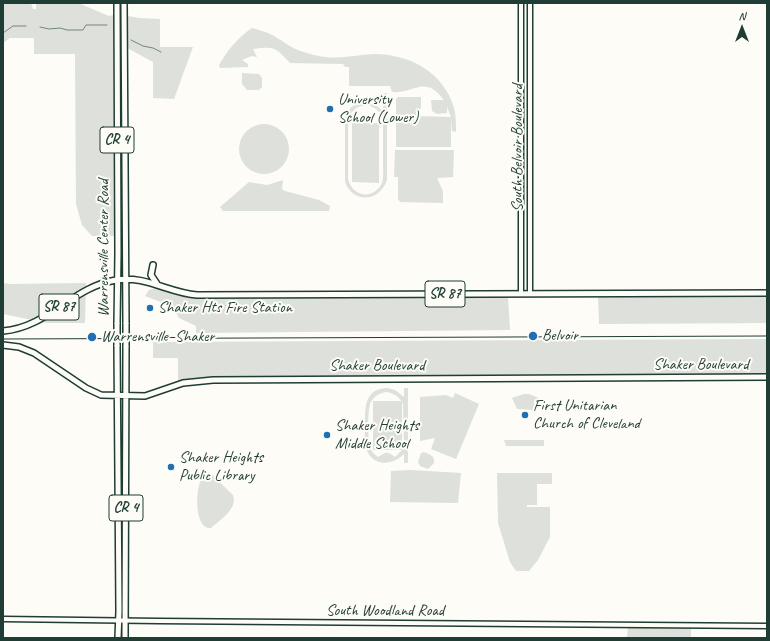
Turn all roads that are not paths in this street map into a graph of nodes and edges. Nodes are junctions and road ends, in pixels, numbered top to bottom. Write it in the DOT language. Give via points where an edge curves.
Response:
graph roads {
  1 [pos="117,3"];
  2 [pos="124,3"];
  3 [pos="521,3"];
  4 [pos="530,3"];
  5 [pos="153,265"];
  6 [pos="521,277"];
  7 [pos="530,277"];
  8 [pos="118,279"];
  9 [pos="126,279"];
  10 [pos="157,284"];
  11 [pos="767,292"];
  12 [pos="521,293"];
  13 [pos="530,293"];
  14 [pos="3,331"];
  15 [pos="3,345"];
  16 [pos="767,378"];
  17 [pos="118,396"];
  18 [pos="126,396"];
  19 [pos="3,619"];
  20 [pos="119,621"];
  21 [pos="126,621"];
  22 [pos="767,626"];
  23 [pos="118,638"];
  24 [pos="125,638"];
  1 -- 8 [label="main road, Warrensville Center Road / CR 4"];
  2 -- 9 [label="main road, Warrensville Center Road / CR 4"];
  3 -- 6 [label="street, South Belvoir Boulevard"];
  4 -- 7 [label="street, South Belvoir Boulevard"];
  5 -- 10 [label="main road" via="151,276"];
  6 -- 7 [label="street" via="525,280"];
  6 -- 12 [label="street, South Belvoir Boulevard"];
  7 -- 13 [label="street, South Belvoir Boulevard"];
  8 -- 9 [label="main road, SR 87"];
  8 -- 14 [label="main road, SR 87" via="92,286 31,324"];
  8 -- 17 [label="main road, Warrensville Center Road / CR 4, bridge"];
  9 -- 10 [label="main road, SR 87"];
  9 -- 18 [label="main road, Warrensville Center Road / CR 4, bridge"];
  10 -- 12 [label="main road, SR 87" via="197,295"];
  11 -- 13 [label="main road, SR 87"];
  12 -- 13 [label="main road, SR 87"];
  15 -- 17 [label="main road, Shaker Boulevard" via="19,347 34,353 93,392"];
  16 -- 18 [label="main road, Shaker Boulevard" via="213,380 183,383 145,396"];
  17 -- 18 [label="main road, Shaker Boulevard"];
  17 -- 20 [label="main road, Warrensville Center Road / CR 4"];
  18 -- 21 [label="main road, Warrensville Center Road / CR 4"];
  19 -- 20 [label="street, South Woodland Road"];
  20 -- 21 [label="street, South Woodland Road"];
  20 -- 23 [label="main road, Warrensville Center Road"];
  21 -- 22 [label="street, South Woodland Road"];
  21 -- 24 [label="main road, Warrensville Center Road / CR 4"];
}
